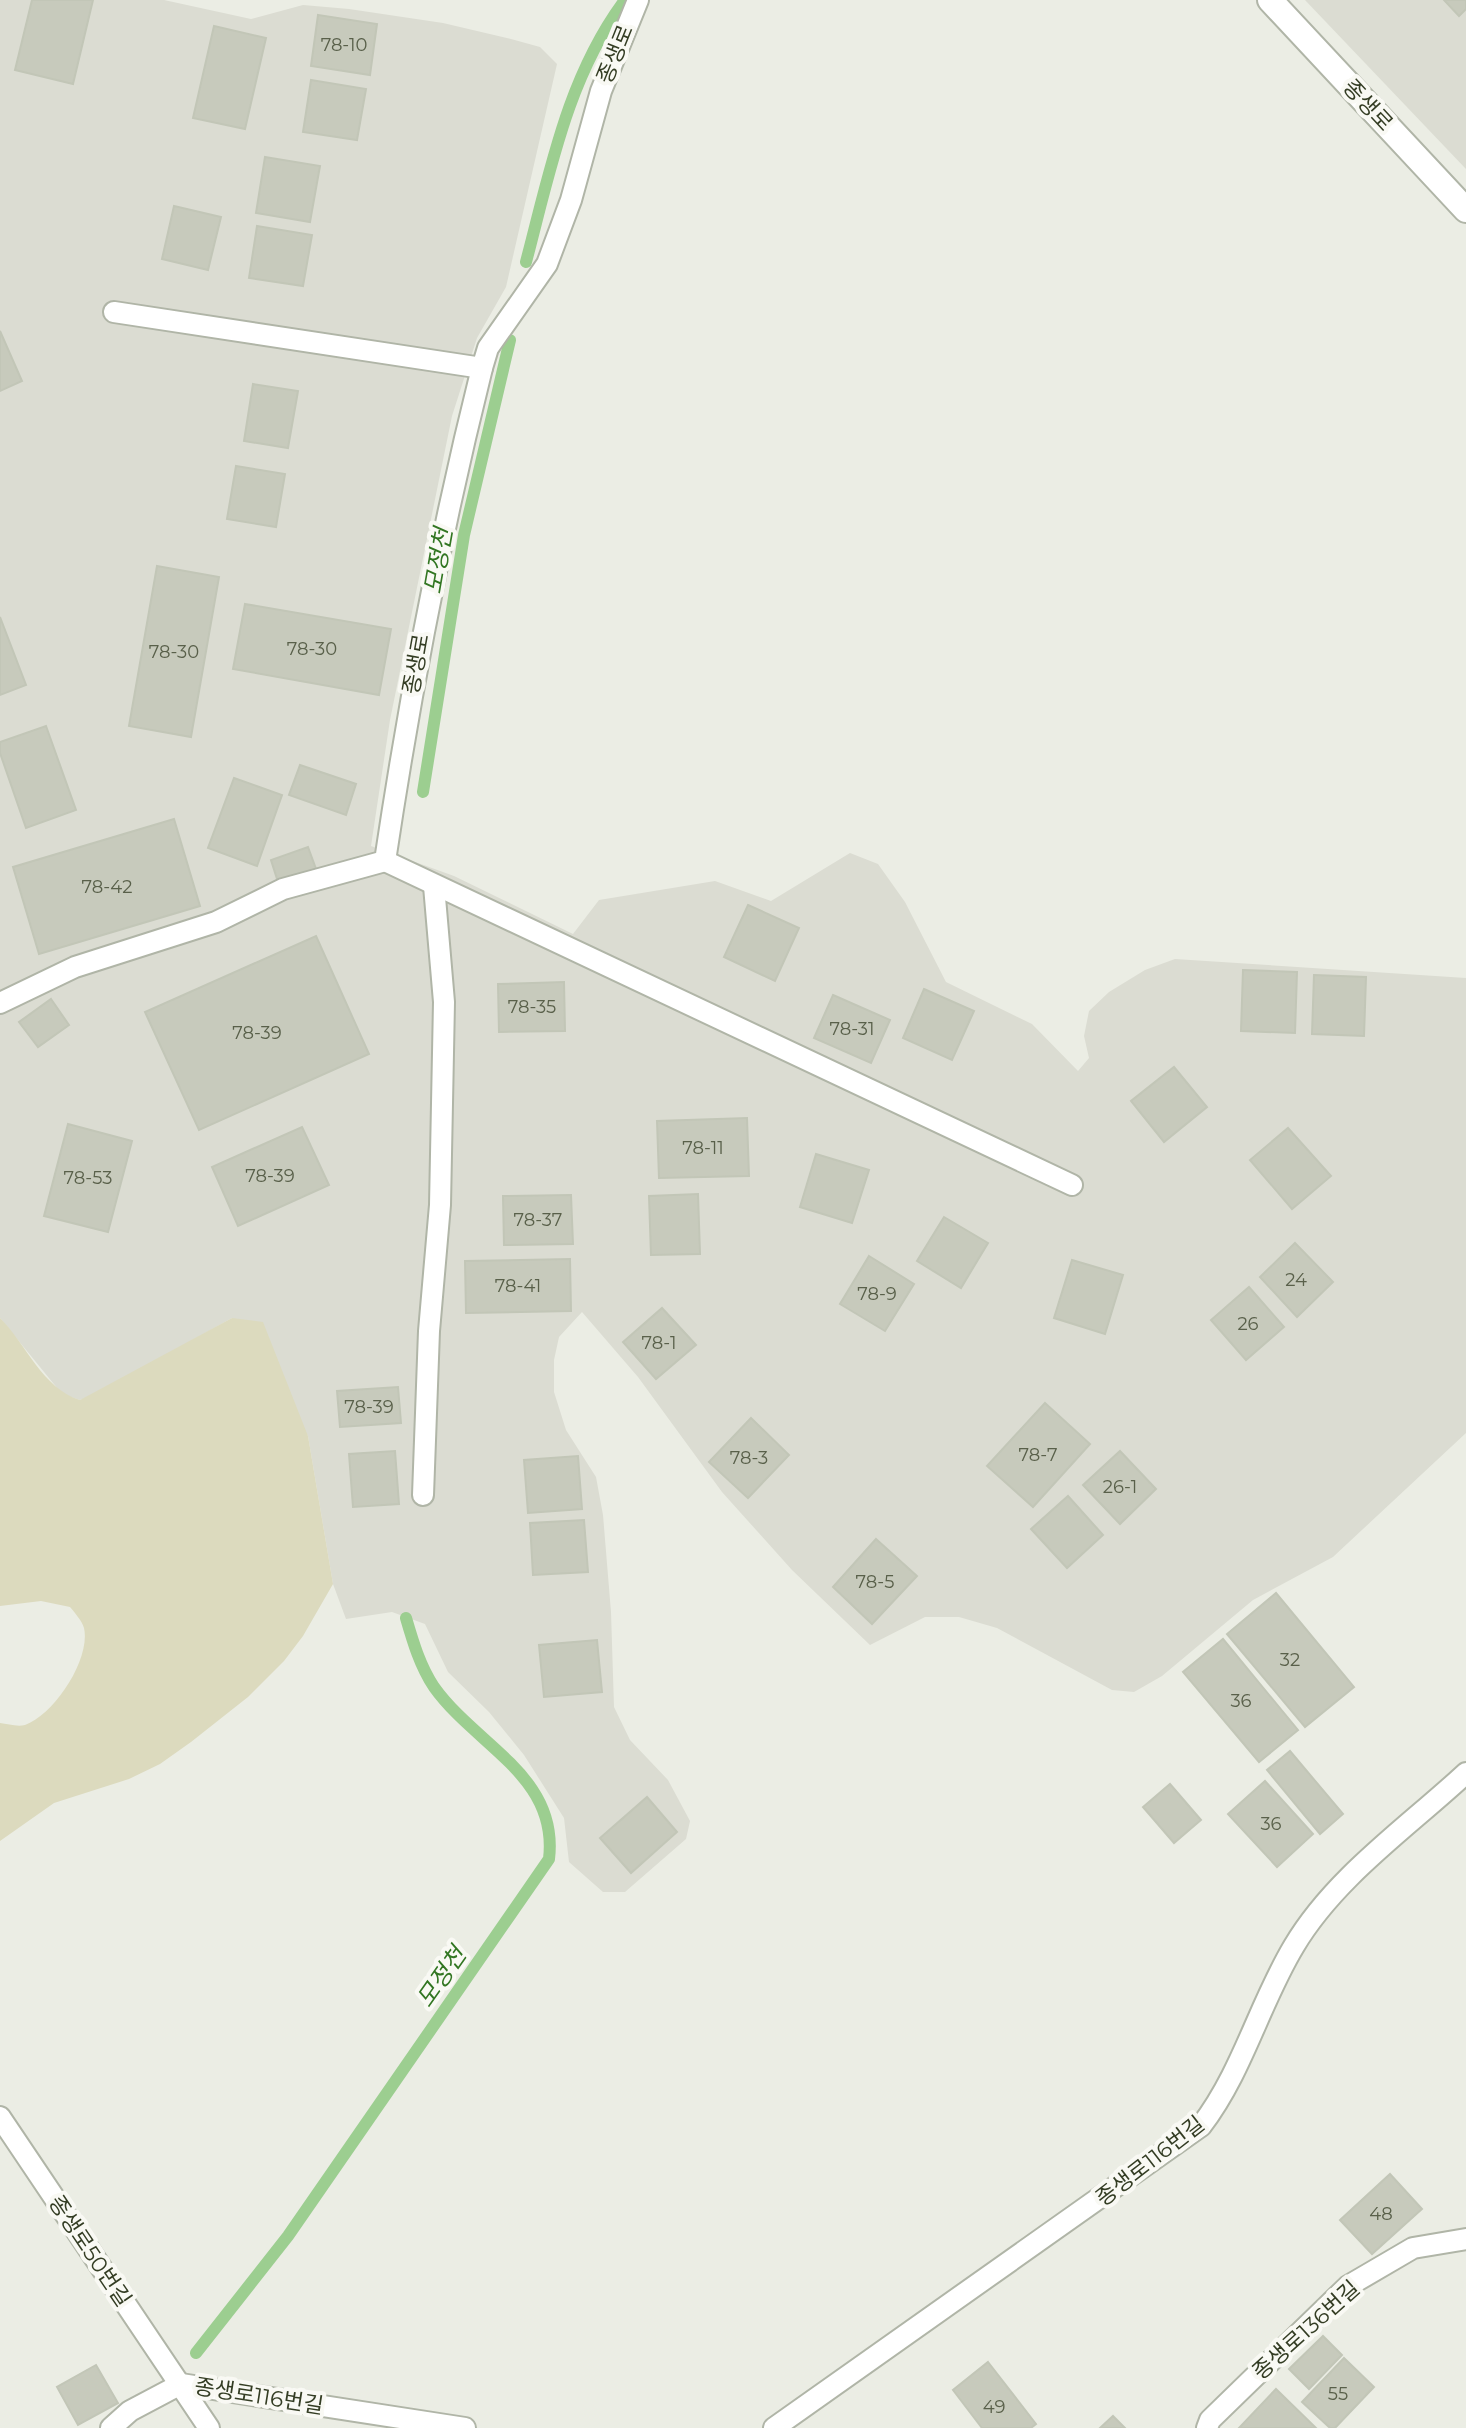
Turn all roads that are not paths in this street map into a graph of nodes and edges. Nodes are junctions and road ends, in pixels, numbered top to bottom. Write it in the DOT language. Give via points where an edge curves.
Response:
graph roads {
  1 [pos="638,0"];
  2 [pos="1270,0"];
  3 [pos="1466,210"];
  4 [pos="114,312"];
  5 [pos="482,368"];
  6 [pos="385,861"];
  7 [pos="434,886"];
  8 [pos="0,1003"];
  9 [pos="1072,1185"];
  10 [pos="423,1495"];
  11 [pos="1466,1773"];
  12 [pos="0,2117"];
  13 [pos="1466,2239"];
  14 [pos="181,2384"];
  15 [pos="111,2428"];
  16 [pos="209,2428"];
  17 [pos="465,2428"];
  18 [pos="774,2428"];
  19 [pos="1207,2428"];
  1 -- 5 [label="lane, 종생로" via="601,91 547,264 488,348"];
  2 -- 3 [label="street, 종생로"];
  4 -- 5 [label="lane"];
  5 -- 6 [label="lane, 종생로" via="417,654"];
  6 -- 7 [label="lane"];
  6 -- 8 [label="lane" via="283,889 216,922 75,967"];
  7 -- 9 [label="lane"];
  7 -- 10 [label="lane" via="444,1017 440,1205"];
  11 -- 18 [label="lane, 종생로116번길" via="1343,1884 1294,1946 1220,2101 1201,2126"];
  12 -- 14 [label="lane, 종생로50번길"];
  13 -- 19 [label="lane, 종생로136번길" via="1413,2248 1348,2286"];
  14 -- 15 [label="lane, 종생로116번길" via="130,2411"];
  14 -- 16 [label="lane, 종생로50번길"];
  14 -- 17 [label="lane, 종생로116번길"];
}
